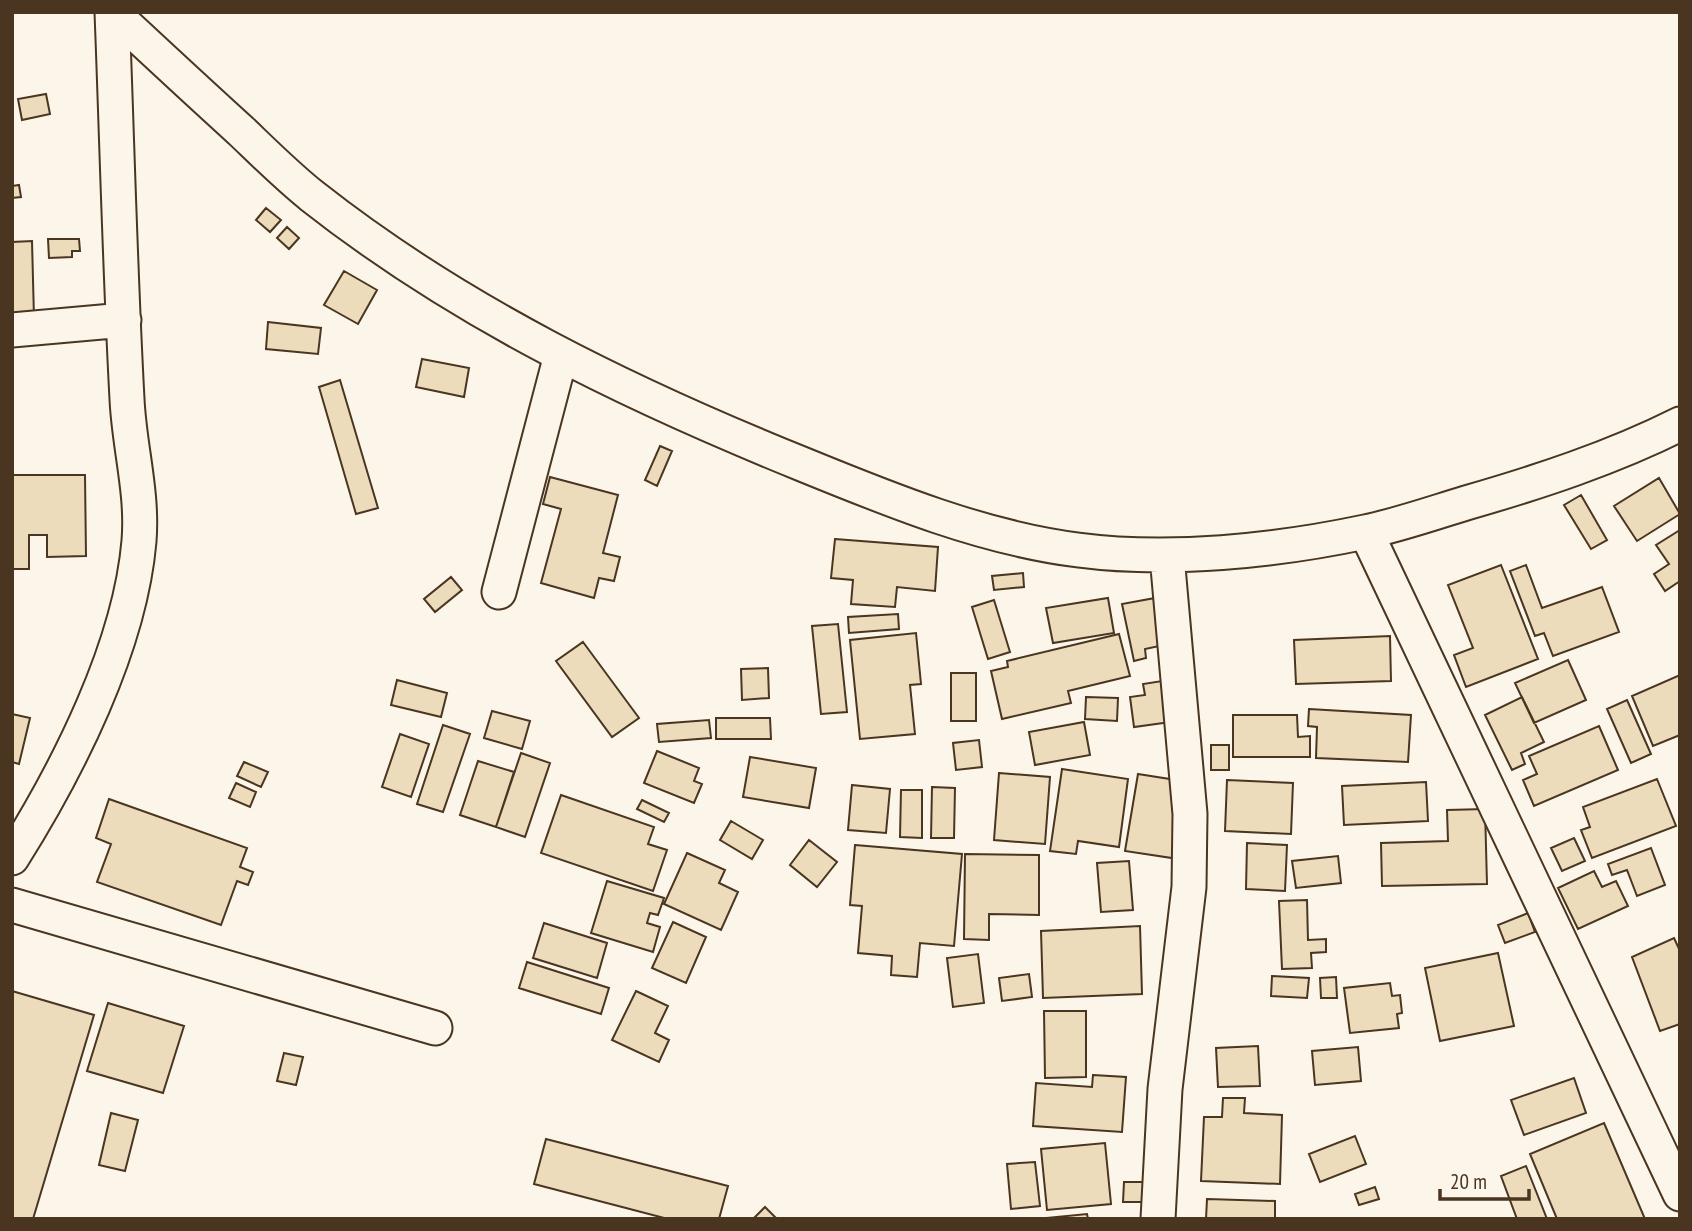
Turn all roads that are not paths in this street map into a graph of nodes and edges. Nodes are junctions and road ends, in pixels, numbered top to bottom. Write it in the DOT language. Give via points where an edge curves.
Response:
graph roads {
  1 [pos="112,12"];
  2 [pos="124,320"];
  3 [pos="12,330"];
  4 [pos="561,355"];
  5 [pos="1680,424"];
  6 [pos="1366,532"];
  7 [pos="1167,556"];
  8 [pos="499,592"];
  9 [pos="12,858"];
  10 [pos="12,905"];
  11 [pos="435,1028"];
  12 [pos="1680,1194"];
  13 [pos="1158,1219"];
  1 -- 2 [label="street"];
  1 -- 4 [label="street" via="308,193 376,245 448,292"];
  2 -- 3 [label="street"];
  2 -- 9 [label="street" via="139,541 124,617 83,729"];
  4 -- 7 [label="street" via="680,412 897,502 1076,550"];
  4 -- 8 [label="street"];
  5 -- 6 [label="street" via="1570,470"];
  6 -- 7 [label="street"];
  6 -- 12 [label="street"];
  7 -- 13 [label="street" via="1190,814 1189,887 1165,1089"];
  10 -- 11 [label="street"];
}
